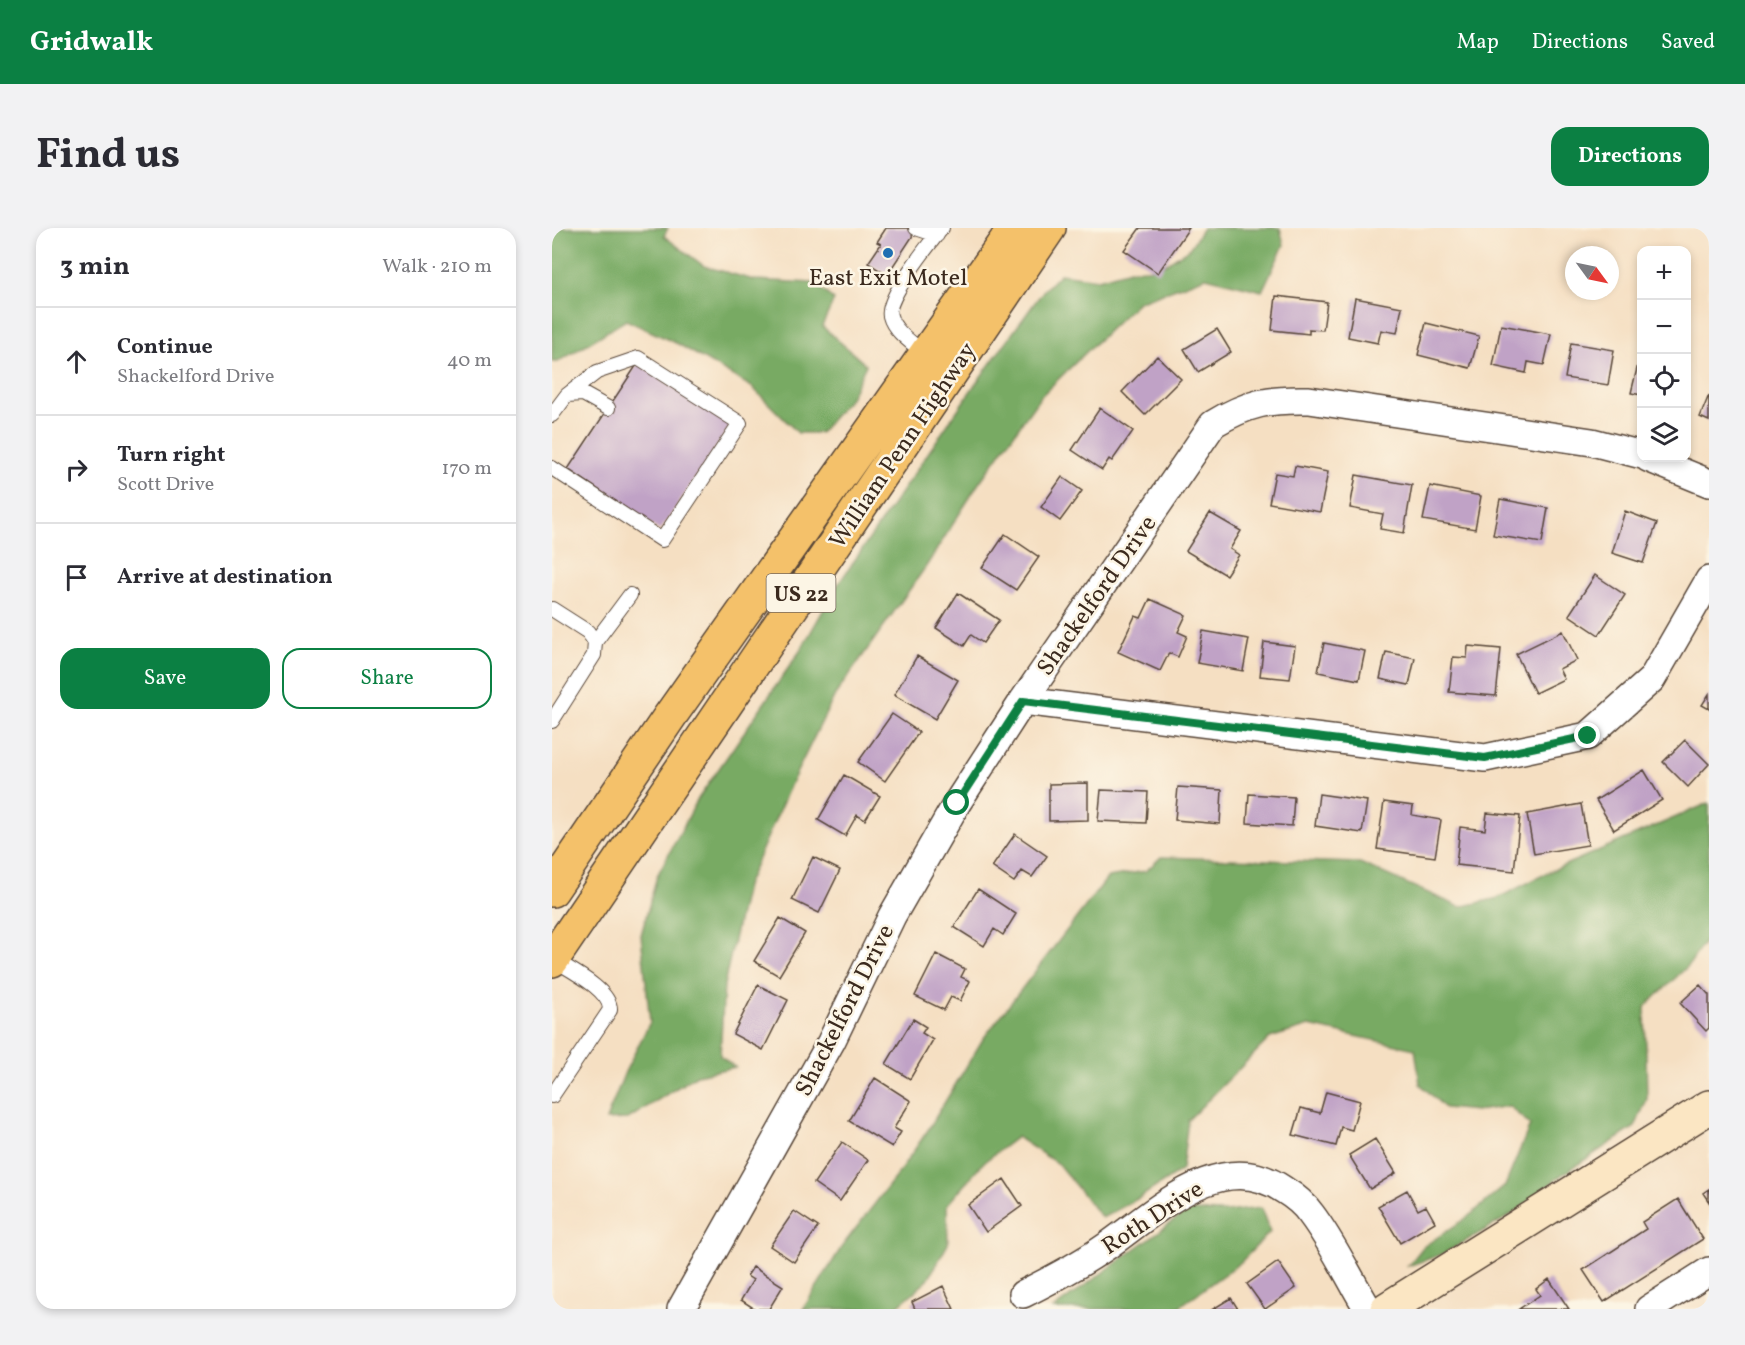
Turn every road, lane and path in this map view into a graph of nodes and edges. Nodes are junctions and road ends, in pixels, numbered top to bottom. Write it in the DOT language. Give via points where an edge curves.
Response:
graph roads {
  1 [pos="916,228"];
  2 [pos="1015,228"];
  3 [pos="1049,228"];
  4 [pos="939,232"];
  5 [pos="925,354"];
  6 [pos="567,395"];
  7 [pos="608,408"];
  8 [pos="552,415"];
  9 [pos="1637,454"];
  10 [pos="1658,462"];
  11 [pos="552,468"];
  12 [pos="1709,483"];
  13 [pos="1709,580"];
  14 [pos="630,595"];
  15 [pos="552,609"];
  16 [pos="595,642"];
  17 [pos="1023,701"];
  18 [pos="552,721"];
  19 [pos="552,890"];
  20 [pos="552,958"];
  21 [pos="552,1096"];
  22 [pos="1709,1107"];
  23 [pos="1709,1271"];
  24 [pos="1023,1294"];
  25 [pos="681,1309"];
  26 [pos="1368,1309"];
  27 [pos="1387,1309"];
  28 [pos="1649,1309"];
  1 -- 4 [label="lane"];
  2 -- 5 [label="highway, William Penn Highway / US 22"];
  3 -- 20 [label="highway, William Penn Highway / US 22"];
  4 -- 5 [label="lane" via="889,310 898,329"];
  5 -- 19 [label="highway, William Penn Highway / US 22"];
  6 -- 7 [label="lane" via="583,394"];
  6 -- 8 [label="lane"];
  6 -- 11 [label="lane" via="597,372 638,358 740,423 662,540"];
  9 -- 17 [label="street, Shackelford Drive" via="1592,442 1309,400 1273,399 1241,408 1213,424"];
  10 -- 12 [label="street"];
  13 -- 17 [label="street" via="1652,679 1588,736 1485,758"];
  14 -- 16 [label="lane"];
  15 -- 16 [label="lane" via="588,632"];
  16 -- 18 [label="lane" via="594,655"];
  17 -- 25 [label="street, Shackelford Drive" via="957,803 892,916 831,1042"];
  20 -- 21 [label="lane" via="604,993 610,1004 610,1010"];
  22 -- 27 [label="main road"];
  23 -- 28 [label="street"];
  24 -- 26 [label="street, Roth Drive" via="1070,1271 1196,1184 1227,1174 1253,1174 1295,1197 1311,1214"];
}
